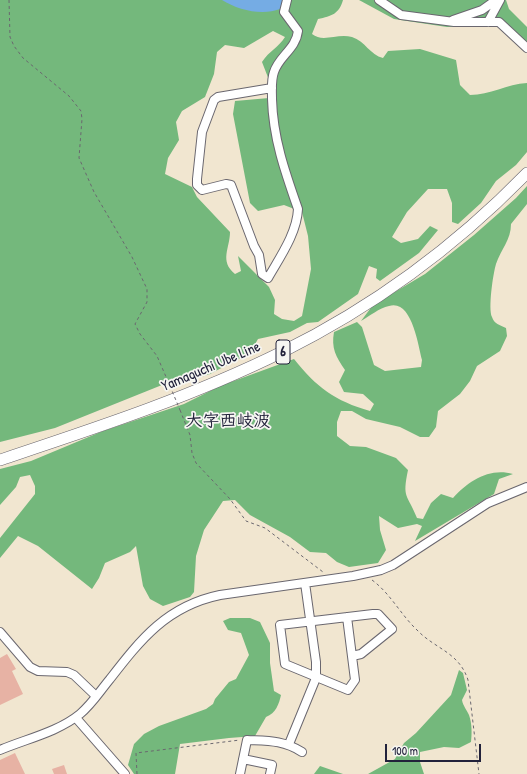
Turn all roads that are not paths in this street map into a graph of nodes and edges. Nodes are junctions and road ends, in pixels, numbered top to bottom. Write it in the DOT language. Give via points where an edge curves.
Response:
graph roads {
  1 [pos="287,0"];
  2 [pos="379,0"];
  3 [pos="496,0"];
  4 [pos="500,0"];
  5 [pos="446,21"];
  6 [pos="488,22"];
  7 [pos="527,48"];
  8 [pos="272,88"];
  9 [pos="527,173"];
  10 [pos="0,460"];
  11 [pos="527,487"];
  12 [pos="305,583"];
  13 [pos="347,617"];
  14 [pos="311,621"];
  15 [pos="0,632"];
  16 [pos="352,656"];
  17 [pos="316,678"];
  18 [pos="96,696"];
  19 [pos="76,718"];
  20 [pos="289,744"];
  21 [pos="0,750"];
  22 [pos="302,752"];
  23 [pos="243,759"];
  24 [pos="125,774"];
  25 [pos="240,774"];
  26 [pos="270,774"];
  1 -- 8 [label="street" via="284,12 298,31 297,39 276,66"];
  2 -- 5 [label="street" via="401,15"];
  3 -- 5 [label="street" via="482,10"];
  4 -- 6 [label="street"];
  5 -- 6 [label="street"];
  6 -- 7 [label="street" via="499,22"];
  8 -- 8 [label="street" via="278,150 298,208 298,218 268,278 262,274 259,255 231,185 202,190 197,185 197,179 202,132 214,100 218,97"];
  9 -- 10 [label="main road, Yamaguchi Ube Line / 6" via="468,229 420,268 357,311 307,339 186,395"];
  11 -- 12 [label="street" via="488,504 394,564 365,574"];
  12 -- 14 [label="street"];
  12 -- 18 [label="street" via="213,596 181,609 146,635"];
  13 -- 14 [label="street"];
  13 -- 16 [label="street"];
  13 -- 16 [label="street" via="378,614 392,629 361,654"];
  14 -- 17 [label="street"];
  14 -- 17 [label="street" via="280,626 285,664"];
  15 -- 18 [label="street" via="30,667 38,671 67,672 74,675"];
  16 -- 17 [label="street" via="356,680 348,690"];
  17 -- 20 [label="street"];
  18 -- 19 [label="street"];
  19 -- 21 [label="street"];
  19 -- 24 [label="street"];
  20 -- 22 [label="street"];
  20 -- 23 [label="street" via="246,740"];
  23 -- 25 [label="street"];
  23 -- 26 [label="street" via="272,765"];
}
